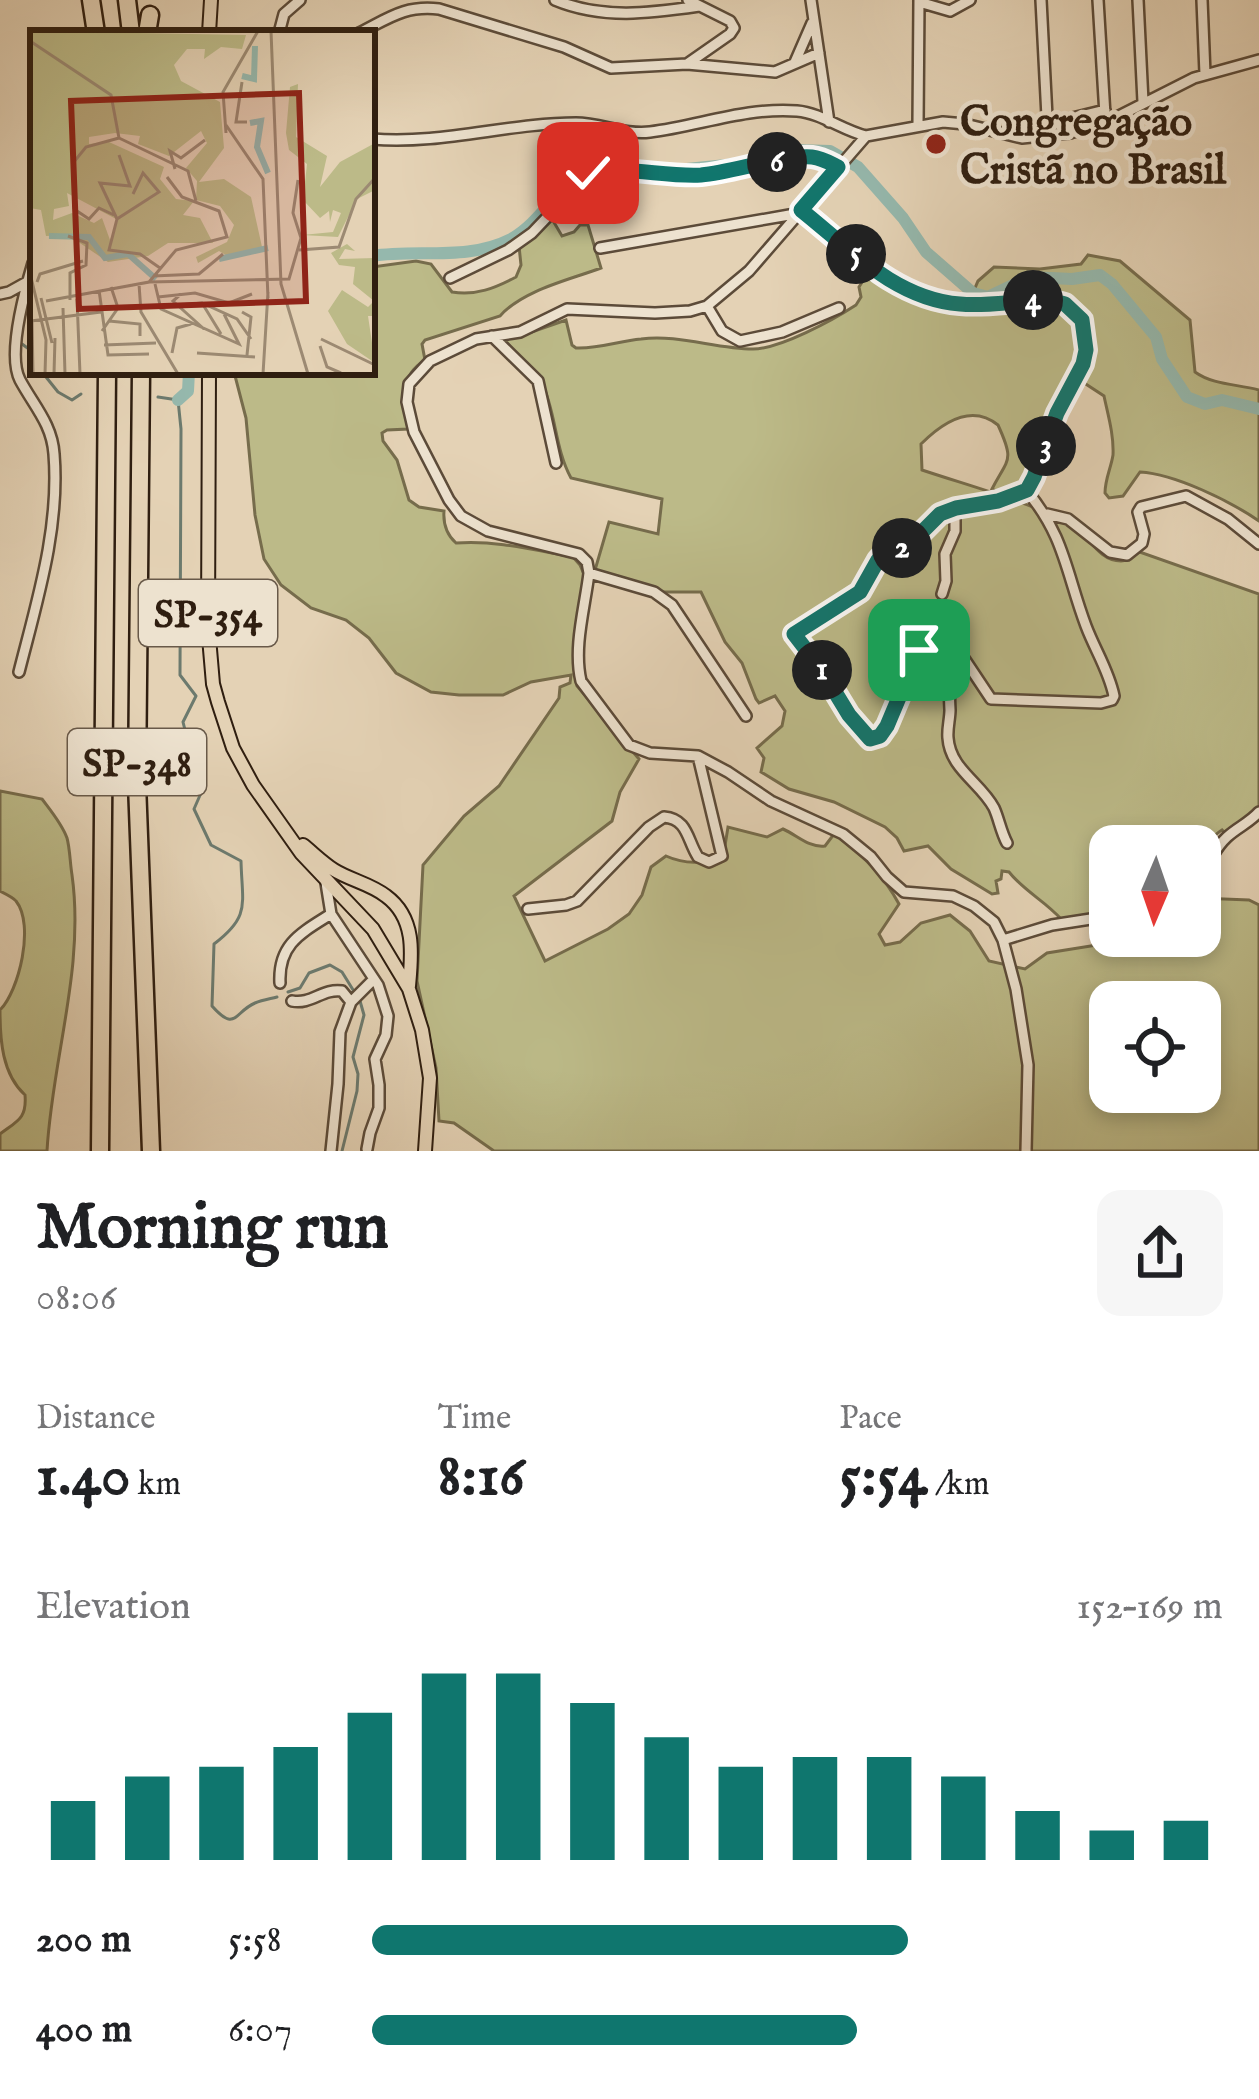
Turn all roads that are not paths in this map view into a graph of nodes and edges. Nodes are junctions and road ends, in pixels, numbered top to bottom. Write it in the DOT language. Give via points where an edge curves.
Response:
graph roads {
  1 [pos="91,0"];
  2 [pos="127,0"];
  3 [pos="211,0"];
  4 [pos="300,0"];
  5 [pos="556,0"];
  6 [pos="659,0"];
  7 [pos="688,0"];
  8 [pos="811,0"];
  9 [pos="970,0"];
  10 [pos="1042,0"];
  11 [pos="1098,0"];
  12 [pos="1138,0"];
  13 [pos="1202,0"];
  14 [pos="919,1"];
  15 [pos="575,4"];
  16 [pos="700,6"];
  17 [pos="652,12"];
  18 [pos="814,18"];
  19 [pos="96,30"];
  20 [pos="131,30"];
  21 [pos="210,30"];
  22 [pos="280,30"];
  23 [pos="365,30"];
  24 [pos="718,43"];
  25 [pos="819,53"];
  26 [pos="1259,60"];
  27 [pos="687,64"];
  28 [pos="794,64"];
  29 [pos="731,68"];
  30 [pos="1205,74"];
  31 [pos="1143,102"];
  32 [pos="1105,115"];
  33 [pos="829,122"];
  34 [pos="918,125"];
  35 [pos="843,129"];
  36 [pos="866,136"];
  37 [pos="375,140"];
  38 [pos="844,160"];
  39 [pos="798,212"];
  40 [pos="600,248"];
  41 [pos="30,272"];
  42 [pos="450,278"];
  43 [pos="27,281"];
  44 [pos="0,294"];
  45 [pos="707,306"];
  46 [pos="839,308"];
  47 [pos="492,336"];
  48 [pos="106,375"];
  49 [pos="141,375"];
  50 [pos="209,375"];
  51 [pos="556,463"];
  52 [pos="1027,490"];
  53 [pos="956,508"];
  54 [pos="1047,514"];
  55 [pos="1259,544"];
  56 [pos="589,573"];
  57 [pos="942,594"];
  58 [pos="934,625"];
  59 [pos="19,672"];
  60 [pos="746,716"];
  61 [pos="698,756"];
  62 [pos="1259,812"];
  63 [pos="289,833"];
  64 [pos="1007,843"];
  65 [pos="1221,845"];
  66 [pos="325,876"];
  67 [pos="367,886"];
  68 [pos="350,902"];
  69 [pos="528,909"];
  70 [pos="331,912"];
  71 [pos="1089,919"];
  72 [pos="411,937"];
  73 [pos="1004,940"];
  74 [pos="386,949"];
  75 [pos="374,979"];
  76 [pos="280,983"];
  77 [pos="409,989"];
  78 [pos="292,1001"];
  79 [pos="351,1002"];
  80 [pos="367,1149"];
  81 [pos="100,1151"];
  82 [pos="151,1151"];
  83 [pos="331,1151"];
  84 [pos="425,1151"];
  85 [pos="1026,1151"];
  1 -- 19 [label="highway"];
  2 -- 20 [label="highway"];
  3 -- 21 [label="main road"];
  4 -- 22 [label="street"];
  5 -- 15 [label="street"];
  6 -- 17 [label="street"];
  7 -- 16 [label="street"];
  8 -- 18 [label="street"];
  9 -- 14 [label="street" via="950,11"];
  10 -- 32 [label="street" via="1047,117"];
  11 -- 32 [label="street"];
  12 -- 31 [label="street"];
  13 -- 30 [label="street"];
  14 -- 34 [label="street"];
  15 -- 17 [label="street"];
  16 -- 17 [label="street"];
  16 -- 24 [label="street" via="733,24"];
  18 -- 25 [label="street"];
  18 -- 28 [label="street"];
  23 -- 27 [label="street" via="410,8 440,9 611,68"];
  24 -- 27 [label="street"];
  24 -- 29 [label="street"];
  25 -- 28 [label="street"];
  25 -- 33 [label="street"];
  26 -- 30 [label="street"];
  27 -- 29 [label="street"];
  28 -- 29 [label="street" via="775,72"];
  30 -- 31 [label="street"];
  31 -- 32 [label="street"];
  32 -- 34 [label="street" via="1070,133 1030,138 957,122"];
  33 -- 35 [label="street"];
  33 -- 37 [label="street" via="773,111 639,133 576,123"];
  34 -- 36 [label="street"];
  35 -- 36 [label="street"];
  35 -- 38 [label="street"];
  36 -- 38 [label="street"];
  38 -- 39 [label="street"];
  38 -- 42 [label="street" via="812,157 700,175 588,173 532,233"];
  39 -- 40 [label="street"];
  39 -- 45 [label="street"];
  39 -- 52 [label="street" via="911,293 964,305 1054,301 1075,311 1086,339 1083,364"];
  41 -- 43 [label="street"];
  43 -- 44 [label="street"];
  43 -- 59 [label="street" via="15,368 51,431 56,490"];
  45 -- 46 [label="street" via="722,331 740,341"];
  45 -- 47 [label="street" via="567,310"];
  47 -- 51 [label="street" via="538,381"];
  47 -- 56 [label="street" via="436,358 414,377 406,392 414,432 461,516 488,531 579,554"];
  48 -- 81 [label="highway, SP-348"];
  49 -- 82 [label="highway, SP-348" via="137,784"];
  50 -- 63 [label="main road, SP-354" via="213,683 240,763"];
  52 -- 53 [label="street"];
  52 -- 54 [label="street"];
  53 -- 57 [label="street"];
  53 -- 58 [label="street" via="932,519 906,548 886,551 860,592 794,634 873,740"];
  54 -- 55 [label="street" via="1127,555 1142,542 1141,507 1186,496"];
  54 -- 64 [label="street" via="1114,696 1101,704 991,699 965,660 952,672 947,740 991,802"];
  56 -- 60 [label="street" via="673,605"];
  56 -- 61 [label="street" via="581,681 629,745"];
  61 -- 69 [label="street" via="722,856 698,857 682,824 664,817 577,901"];
  61 -- 73 [label="street" via="770,802 843,834 904,892 974,905"];
  62 -- 65 [label="street"];
  63 -- 66 [label="main road, SP-354"];
  63 -- 67 [label="main road, SP-354"];
  66 -- 68 [label="main road, SP-354"];
  66 -- 70 [label="street"];
  67 -- 68 [label="main road"];
  67 -- 72 [label="main road, SP-354" via="400,910"];
  68 -- 70 [label="street" via="336,902"];
  68 -- 74 [label="main road, SP-354"];
  70 -- 75 [label="street"];
  70 -- 76 [label="street" via="286,949"];
  71 -- 73 [label="street"];
  72 -- 74 [label="main road"];
  72 -- 77 [label="main road, SP-354"];
  73 -- 85 [label="street" via="1028,1065"];
  74 -- 77 [label="main road, SP-354"];
  75 -- 79 [label="street"];
  75 -- 80 [label="street" via="388,1025 375,1059 379,1108"];
  77 -- 84 [label="main road, SP-354" via="430,1078"];
  78 -- 79 [label="street" via="332,990"];
  79 -- 83 [label="street" via="340,1032"];
}
